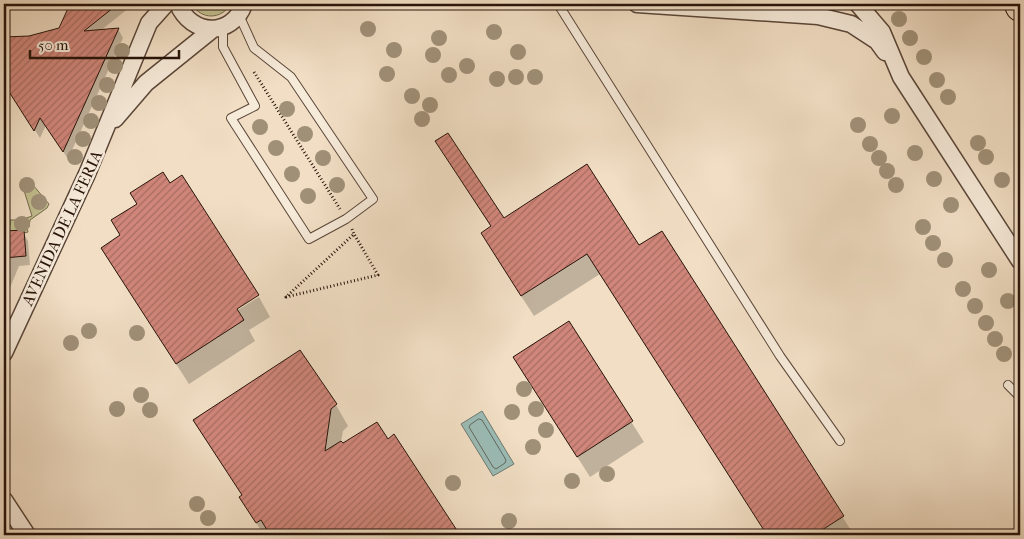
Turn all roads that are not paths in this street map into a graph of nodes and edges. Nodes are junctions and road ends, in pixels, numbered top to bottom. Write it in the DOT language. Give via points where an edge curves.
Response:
graph roads {
  1 [pos="166,4"];
  2 [pos="178,4"];
  3 [pos="558,4"];
  4 [pos="637,4"];
  5 [pos="858,4"];
  6 [pos="244,7"];
  7 [pos="823,10"];
  8 [pos="218,28"];
  9 [pos="901,76"];
  10 [pos="107,129"];
  11 [pos="1020,261"];
  12 [pos="4,353"];
  13 [pos="1008,385"];
  14 [pos="1020,397"];
  15 [pos="840,441"];
  16 [pos="4,500"];
  17 [pos="27,535"];
  1 -- 10 [label="street, AVENIDA DE LA FERIA" via="149,22"];
  2 -- 8 [label="street" via="192,24"];
  3 -- 15 [label="lane" via="780,356"];
  4 -- 7 [label="street"];
  5 -- 9 [label="street" via="882,32"];
  6 -- 8 [label="street, AVENIDA DE LA FERIA" via="232,22"];
  6 -- 8 [label="lane" via="254,48 291,77 373,199 346,219 309,239 231,118 255,106 224,47"];
  7 -- 9 [label="street" via="877,41"];
  8 -- 10 [label="street, AVENIDA DE LA FERIA" via="146,83"];
  9 -- 11 [label="street"];
  10 -- 12 [label="street, AVENIDA DE LA FERIA"];
  13 -- 14 [label="lane"];
  16 -- 17 [label="street"];
}
